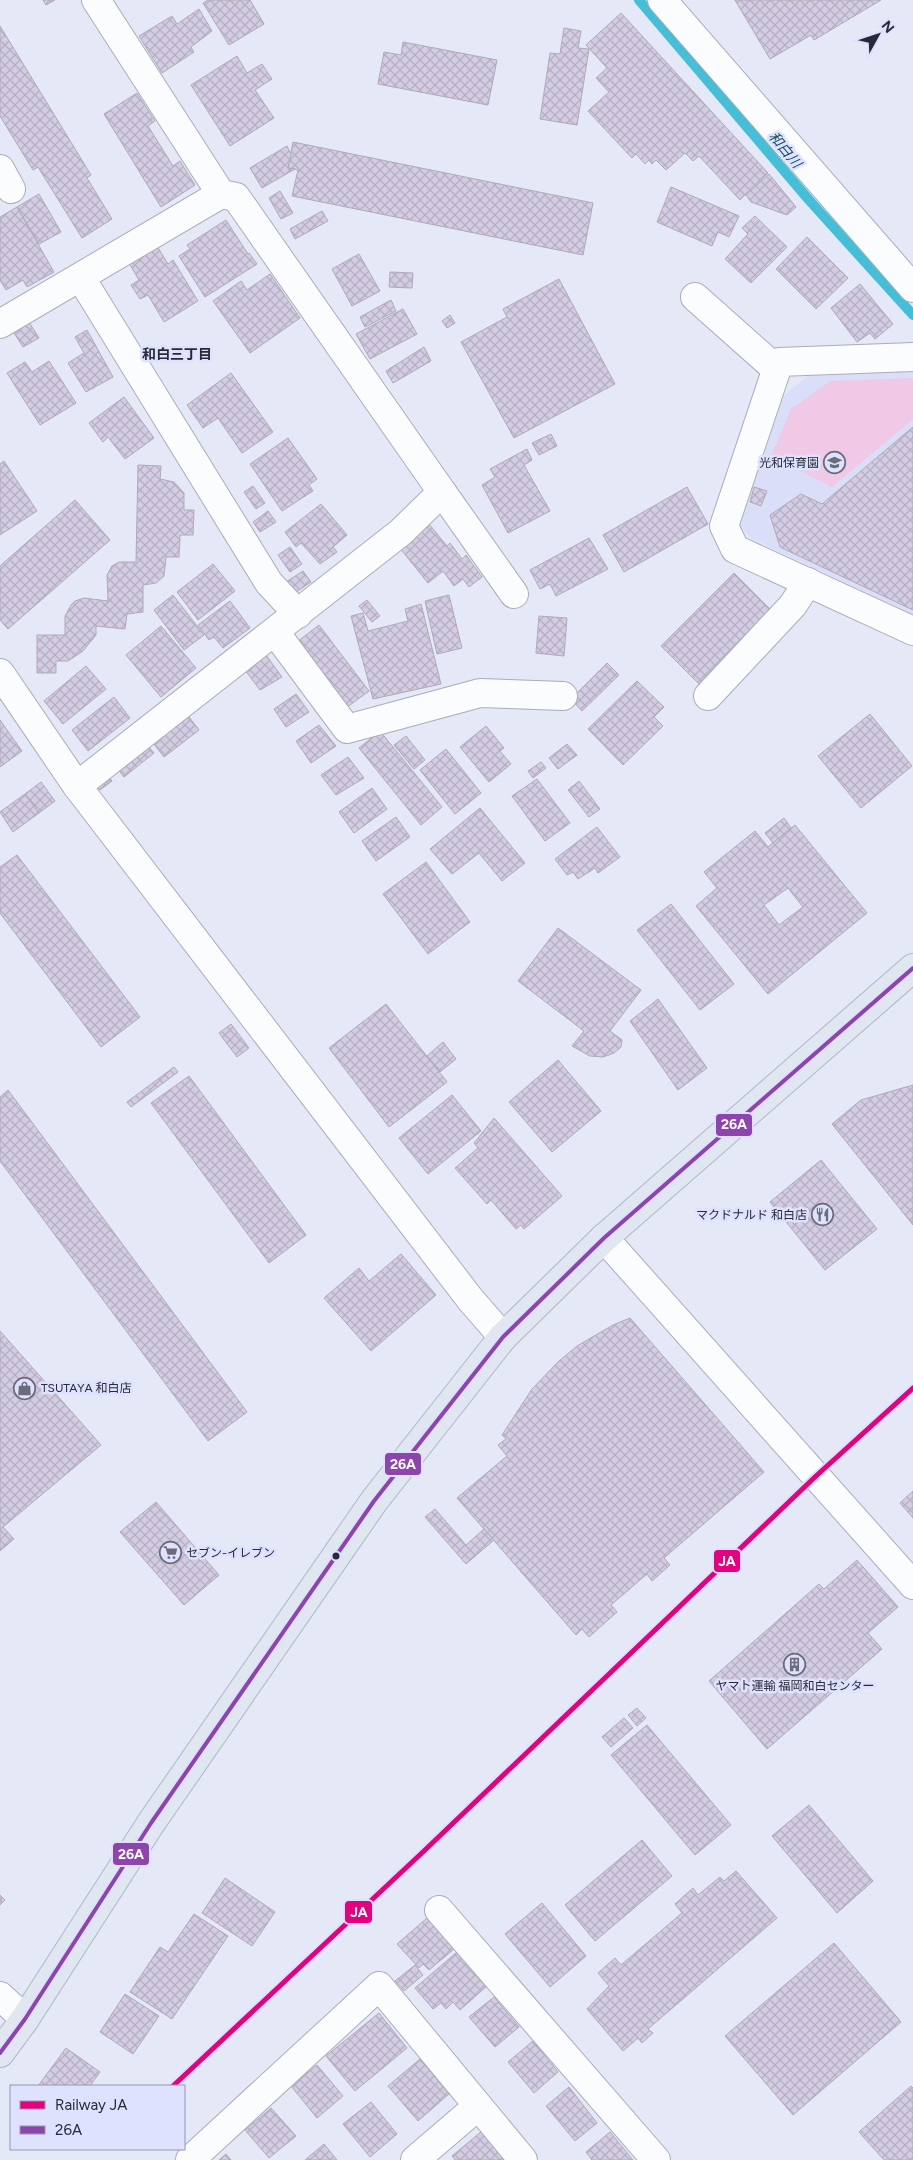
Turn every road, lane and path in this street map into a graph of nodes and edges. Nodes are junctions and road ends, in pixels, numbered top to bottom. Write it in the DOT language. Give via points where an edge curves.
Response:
graph roads {
  1 [pos="96,0"];
  2 [pos="662,0"];
  3 [pos="221,194"];
  4 [pos="81,278"];
  5 [pos="913,288"];
  6 [pos="695,297"];
  7 [pos="0,324"];
  8 [pos="913,356"];
  9 [pos="776,369"];
  10 [pos="442,492"];
  11 [pos="808,582"];
  12 [pos="514,594"];
  13 [pos="298,614"];
  14 [pos="913,631"];
  15 [pos="275,632"];
  16 [pos="0,673"];
  17 [pos="563,696"];
  18 [pos="708,696"];
  19 [pos="77,786"];
  20 [pos="913,968"];
  21 [pos="604,1238"];
  22 [pos="504,1337"];
  23 [pos="913,1585"];
  24 [pos="440,1910"];
  25 [pos="0,1996"];
  26 [pos="25,2019"];
  27 [pos="0,2053"];
  28 [pos="478,2106"];
  29 [pos="190,2160"];
  30 [pos="415,2160"];
  31 [pos="523,2160"];
  32 [pos="656,2160"];
  1 -- 3 [label="street"];
  2 -- 5 [label="street"];
  3 -- 4 [label="street"];
  3 -- 10 [label="street" via="236,197"];
  4 -- 7 [label="street"];
  4 -- 13 [label="street" via="268,583"];
  6 -- 9 [label="street"];
  8 -- 9 [label="street" via="779,362"];
  9 -- 11 [label="street" via="724,526 735,549"];
  10 -- 12 [label="street"];
  10 -- 13 [label="street" via="401,532"];
  11 -- 14 [label="street"];
  11 -- 18 [label="street" via="793,605"];
  13 -- 15 [label="street"];
  15 -- 17 [label="street" via="347,729 480,692"];
  15 -- 19 [label="street"];
  16 -- 19 [label="street"];
  19 -- 22 [label="street" via="470,1299"];
  20 -- 21 [label="highway"];
  21 -- 22 [label="highway"];
  21 -- 23 [label="street"];
  22 -- 26 [label="highway" via="374,1501 151,1823"];
  24 -- 32 [label="street"];
  25 -- 26 [label="street"];
  26 -- 27 [label="highway"];
  28 -- 29 [label="street" via="379,1986"];
  28 -- 30 [label="street"];
  28 -- 31 [label="street"];
}
